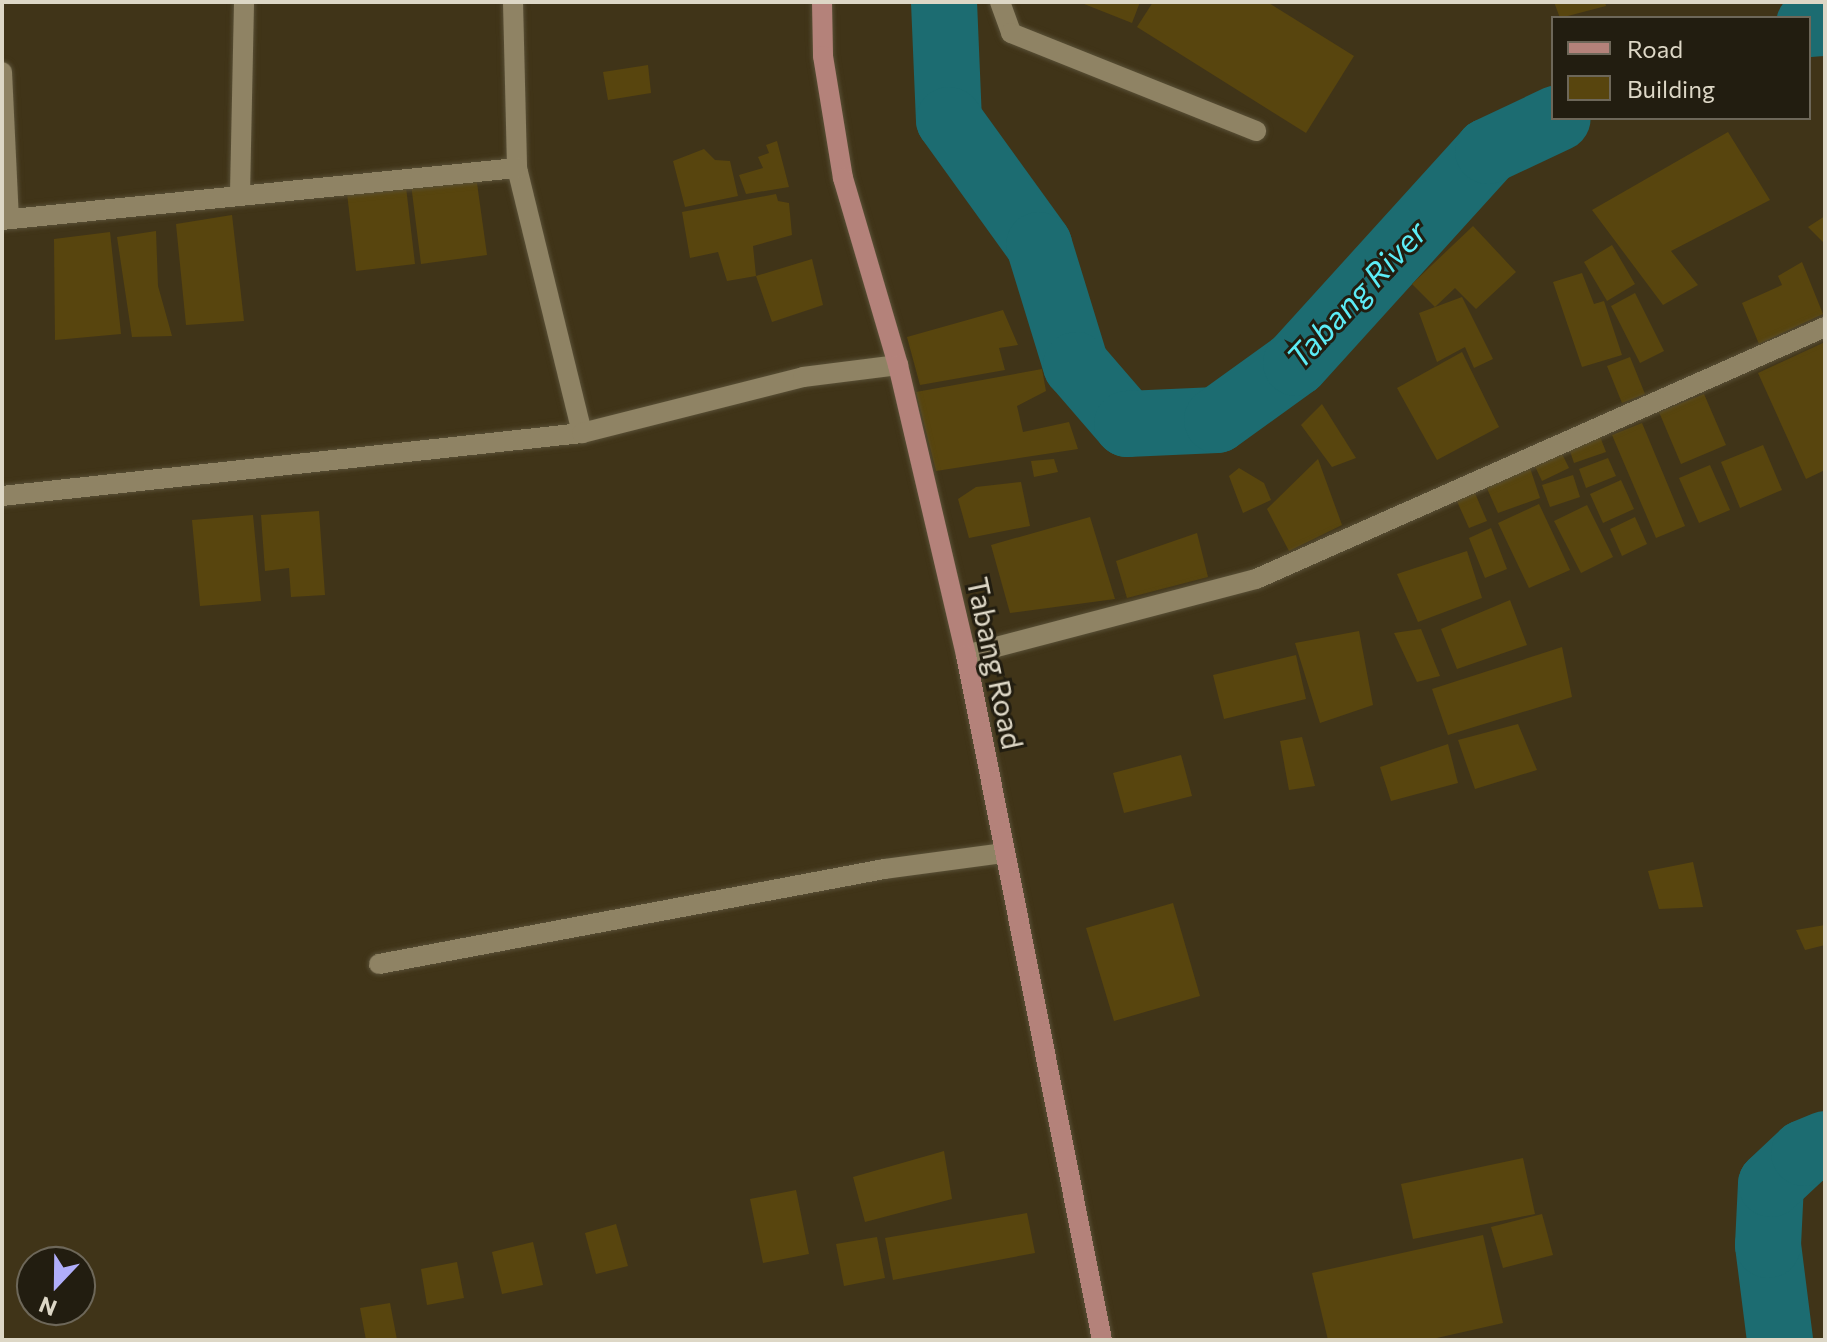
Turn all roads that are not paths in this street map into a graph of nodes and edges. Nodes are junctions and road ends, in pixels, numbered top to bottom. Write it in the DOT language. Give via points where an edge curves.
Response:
graph roads {
  1 [pos="244,2"];
  2 [pos="513,2"];
  3 [pos="822,2"];
  4 [pos="1000,2"];
  5 [pos="2,72"];
  6 [pos="1256,131"];
  7 [pos="517,168"];
  8 [pos="240,194"];
  9 [pos="6,220"];
  10 [pos="1825,327"];
  11 [pos="898,365"];
  12 [pos="582,433"];
  13 [pos="2,496"];
  14 [pos="966,655"];
  15 [pos="1004,853"];
  16 [pos="379,964"];
  17 [pos="1102,1340"];
  1 -- 8 [label="street"];
  2 -- 7 [label="street"];
  3 -- 11 [label="main road, Tabang Road" via="823,56 843,178"];
  4 -- 6 [label="street" via="1011,33"];
  5 -- 9 [label="street"];
  7 -- 8 [label="street"];
  7 -- 12 [label="street"];
  8 -- 9 [label="street"];
  10 -- 14 [label="street" via="1256,579"];
  11 -- 12 [label="street" via="803,377"];
  11 -- 14 [label="main road, Tabang Road"];
  12 -- 13 [label="street"];
  14 -- 15 [label="main road, Tabang Road"];
  15 -- 16 [label="street" via="884,869"];
  15 -- 17 [label="main road, Tabang Road"];
}
